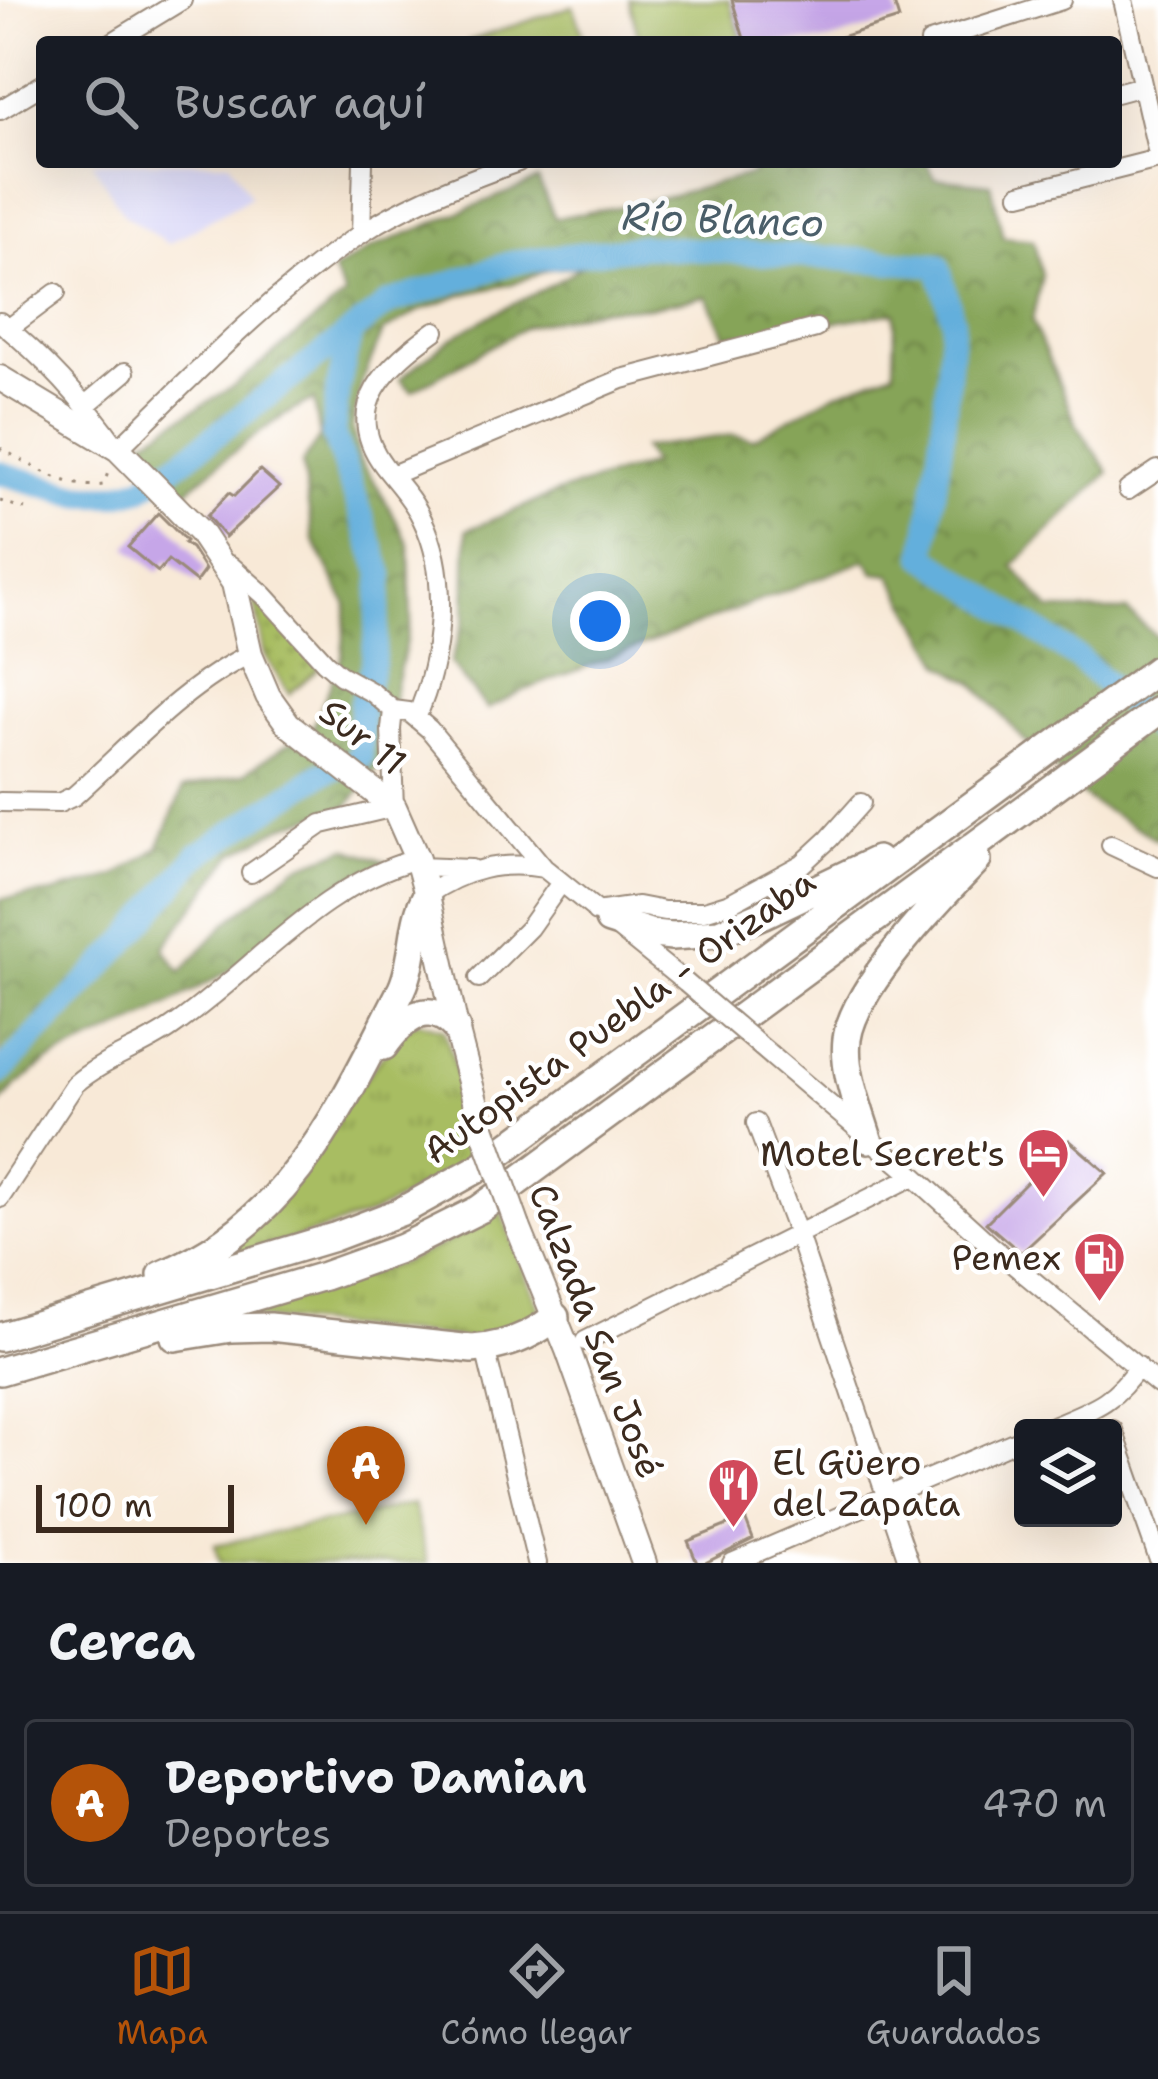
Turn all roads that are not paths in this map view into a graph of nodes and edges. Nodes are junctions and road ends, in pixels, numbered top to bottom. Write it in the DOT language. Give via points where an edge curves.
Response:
graph roads {
  1 [pos="182,0"];
  2 [pos="1062,0"];
  3 [pos="1123,0"];
  4 [pos="148,9"];
  5 [pos="119,36"];
  6 [pos="949,36"];
  7 [pos="1123,43"];
  8 [pos="1142,86"];
  9 [pos="36,89"];
  10 [pos="1122,91"];
  11 [pos="0,110"];
  12 [pos="1158,157"];
  13 [pos="1122,167"];
  14 [pos="363,168"];
  15 [pos="504,168"];
  16 [pos="1117,168"];
  17 [pos="1020,194"];
  18 [pos="361,233"];
  19 [pos="56,293"];
  20 [pos="4,326"];
  21 [pos="816,328"];
  22 [pos="435,331"];
  23 [pos="125,372"];
  24 [pos="0,378"];
  25 [pos="87,404"];
  26 [pos="119,450"];
  27 [pos="1158,470"];
  28 [pos="392,475"];
  29 [pos="1129,490"];
  30 [pos="217,554"];
  31 [pos="250,654"];
  32 [pos="1158,669"];
  33 [pos="392,709"];
  34 [pos="1158,711"];
  35 [pos="416,718"];
  36 [pos="988,793"];
  37 [pos="0,802"];
  38 [pos="861,803"];
  39 [pos="1031,805"];
  40 [pos="394,807"];
  41 [pos="1111,844"];
  42 [pos="418,863"];
  43 [pos="1158,867"];
  44 [pos="544,868"];
  45 [pos="476,870"];
  46 [pos="251,873"];
  47 [pos="560,884"];
  48 [pos="427,895"];
  49 [pos="603,916"];
  50 [pos="479,978"];
  51 [pos="456,1028"];
  52 [pos="756,1123"];
  53 [pos="481,1124"];
  54 [pos="330,1125"];
  55 [pos="868,1138"];
  56 [pos="914,1176"];
  57 [pos="0,1198"];
  58 [pos="797,1232"];
  59 [pos="555,1317"];
  60 [pos="11,1334"];
  61 [pos="585,1341"];
  62 [pos="485,1348"];
  63 [pos="1138,1366"];
  64 [pos="0,1371"];
  65 [pos="1158,1384"];
  66 [pos="1104,1404"];
  67 [pos="1069,1419"];
  68 [pos="1109,1419"];
  69 [pos="1014,1442"];
  70 [pos="1122,1455"];
  71 [pos="885,1497"];
  72 [pos="1158,1557"];
  73 [pos="537,1563"];
  74 [pos="644,1563"];
  75 [pos="732,1563"];
  76 [pos="909,1563"];
  1 -- 4 [label="street"];
  2 -- 6 [label="street"];
  3 -- 7 [label="street"];
  4 -- 5 [label="street"];
  7 -- 8 [label="street"];
  8 -- 10 [label="street"];
  8 -- 12 [label="street"];
  9 -- 11 [label="street"];
  12 -- 13 [label="street"];
  14 -- 18 [label="street"];
  15 -- 18 [label="street"];
  16 -- 17 [label="street"];
  18 -- 26 [label="street" via="224,346"];
  19 -- 20 [label="street"];
  20 -- 25 [label="street"];
  21 -- 28 [label="street" via="622,380"];
  22 -- 28 [label="street" via="381,376 368,400 367,430"];
  23 -- 25 [label="street"];
  24 -- 26 [label="main road, Sur 11"];
  25 -- 26 [label="street"];
  26 -- 30 [label="main road, Sur 11"];
  27 -- 29 [label="street"];
  28 -- 35 [label="street" via="423,519 440,585 429,689"];
  30 -- 31 [label="main road, Sur 11" via="235,583"];
  30 -- 33 [label="street" via="325,662"];
  31 -- 37 [label="street" via="220,668 74,796"];
  31 -- 40 [label="main road, Sur 11" via="288,724"];
  32 -- 36 [label="highway, Autopista Puebla - Orizaba"];
  33 -- 35 [label="street"];
  33 -- 40 [label="street"];
  34 -- 39 [label="highway, Autopista Puebla - Orizaba"];
  35 -- 44 [label="street"];
  36 -- 49 [label="highway" via="871,863 719,933 653,934"];
  36 -- 60 [label="highway, Autopista Puebla - Orizaba" via="479,1168 400,1212"];
  38 -- 49 [label="street" via="802,863 730,902 704,911 638,906"];
  39 -- 55 [label="highway" via="944,894 856,1009 847,1055"];
  39 -- 64 [label="highway, Autopista Puebla - Orizaba" via="480,1209 325,1276"];
  40 -- 42 [label="main road, Sur 11"];
  40 -- 46 [label="street" via="322,824"];
  41 -- 43 [label="street"];
  42 -- 45 [label="street"];
  42 -- 48 [label="main road, Sur 11"];
  42 -- 57 [label="street" via="374,873 338,893 171,1028 91,1070"];
  44 -- 45 [label="street"];
  44 -- 47 [label="street"];
  45 -- 48 [label="street"];
  47 -- 49 [label="street"];
  47 -- 50 [label="street"];
  48 -- 51 [label="main road, Sur 11"];
  48 -- 54 [label="highway" via="409,974"];
  49 -- 55 [label="street, bridge"];
  51 -- 53 [label="main road, Sur 11"];
  51 -- 54 [label="highway" via="433,1012 404,1022"];
  52 -- 58 [label="street"];
  53 -- 59 [label="main road, Calzada San José, bridge"];
  54 -- 60 [label="highway" via="301,1169 239,1232 180,1268"];
  55 -- 56 [label="street"];
  56 -- 58 [label="street"];
  56 -- 63 [label="street"];
  58 -- 61 [label="street"];
  58 -- 71 [label="street"];
  59 -- 62 [label="highway"];
  59 -- 74 [label="main road, Calzada San José"];
  62 -- 64 [label="highway" via="244,1327"];
  62 -- 73 [label="street"];
  63 -- 65 [label="street"];
  63 -- 66 [label="street"];
  66 -- 67 [label="street"];
  66 -- 68 [label="street"];
  69 -- 71 [label="street"];
  70 -- 72 [label="street"];
  71 -- 75 [label="street"];
  71 -- 76 [label="street"];
}
